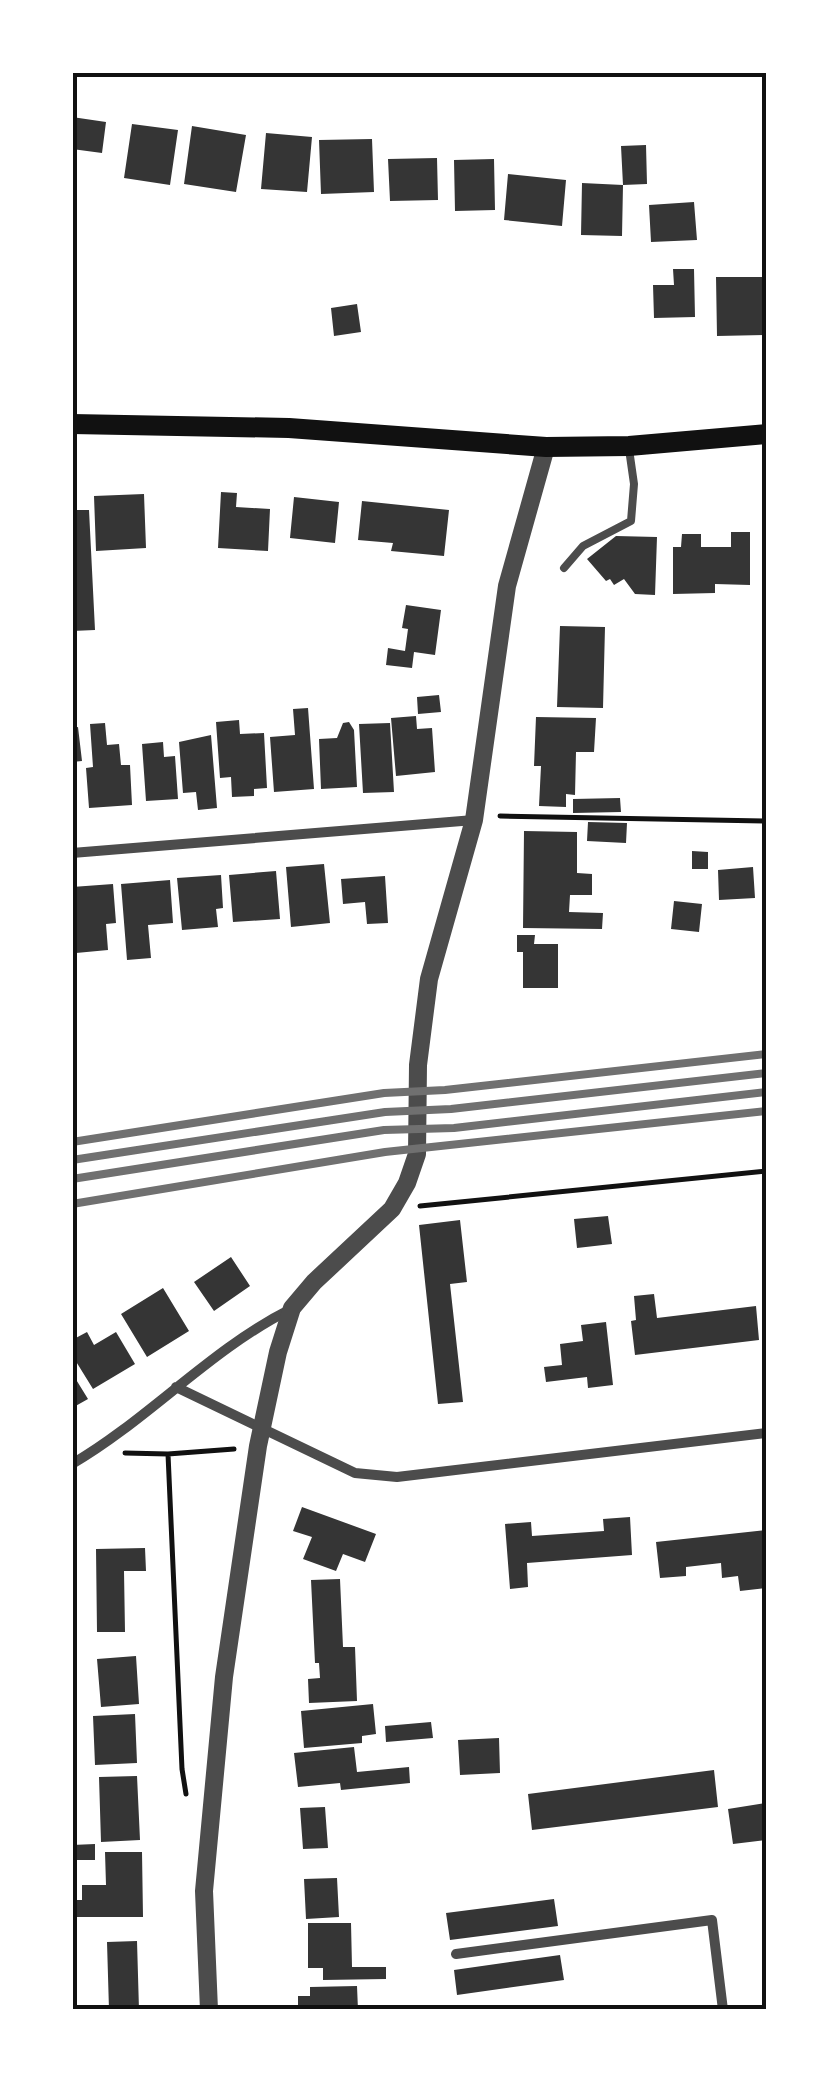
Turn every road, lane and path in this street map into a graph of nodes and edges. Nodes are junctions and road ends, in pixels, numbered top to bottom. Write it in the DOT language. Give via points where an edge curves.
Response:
graph roads {
  1 [pos="72,424"];
  2 [pos="766,434"];
  3 [pos="629,446"];
  4 [pos="546,447"];
  5 [pos="564,568"];
  6 [pos="474,820"];
  7 [pos="766,821"];
  8 [pos="72,853"];
  9 [pos="766,1171"];
  10 [pos="392,1209"];
  11 [pos="292,1308"];
  12 [pos="176,1387"];
  13 [pos="766,1433"];
  14 [pos="260,1438"];
  15 [pos="92,1452"];
  16 [pos="168,1454"];
  17 [pos="72,1464"];
  18 [pos="188,1804"];
  19 [pos="456,1954"];
  20 [pos="209,2010"];
  21 [pos="723,2010"];
  1 -- 4 [label="main road" via="289,428"];
  2 -- 3 [label="main road"];
  3 -- 4 [label="main road"];
  3 -- 5 [label="lane" via="630,522 582,546"];
  4 -- 6 [label="street" via="506,586"];
  6 -- 7 [label="path"];
  6 -- 8 [label="street"];
  6 -- 10 [label="street" via="426,998 417,1154"];
  9 -- 10 [label="path"];
  10 -- 11 [label="street"];
  11 -- 12 [label="street"];
  11 -- 14 [label="street"];
  12 -- 14 [label="street"];
  12 -- 15 [label="street"];
  13 -- 14 [label="street" via="398,1477 355,1473"];
  14 -- 16 [label="path"];
  14 -- 20 [label="street" via="224,1677 204,1891"];
  15 -- 16 [label="path"];
  15 -- 17 [label="street"];
  16 -- 18 [label="path"];
  19 -- 21 [label="street" via="712,1920"];
}
